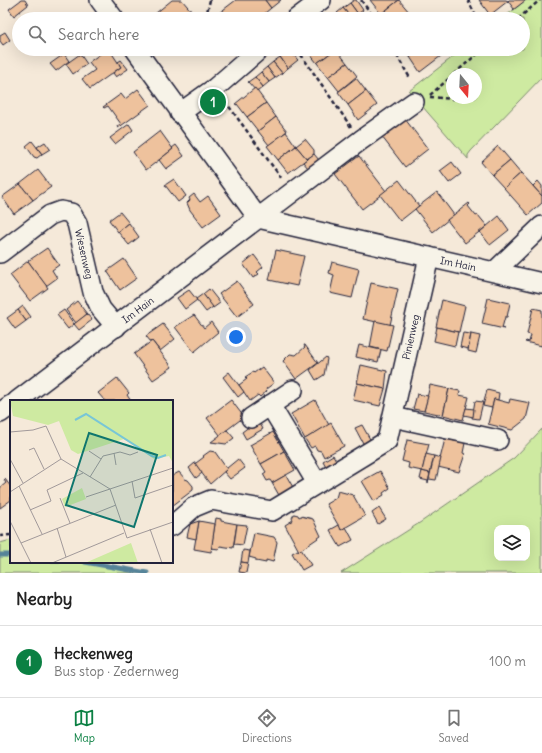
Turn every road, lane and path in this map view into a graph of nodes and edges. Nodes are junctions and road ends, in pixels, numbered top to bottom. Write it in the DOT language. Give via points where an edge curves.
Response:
graph roads {
  1 [pos="100,0"];
  2 [pos="210,0"];
  3 [pos="320,0"];
  4 [pos="361,0"];
  5 [pos="468,0"];
  6 [pos="540,0"];
  7 [pos="109,12"];
  8 [pos="207,12"];
  9 [pos="305,12"];
  10 [pos="370,12"];
  11 [pos="474,12"];
  12 [pos="526,12"];
  13 [pos="140,56"];
  14 [pos="252,56"];
  15 [pos="302,56"];
  16 [pos="398,56"];
  17 [pos="475,56"];
  18 [pos="461,68"];
  19 [pos="410,78"];
  20 [pos="446,81"];
  21 [pos="215,88"];
  22 [pos="446,98"];
  23 [pos="414,102"];
  24 [pos="180,113"];
  25 [pos="360,140"];
  26 [pos="292,192"];
  27 [pos="258,218"];
  28 [pos="542,226"];
  29 [pos="0,253"];
  30 [pos="429,257"];
  31 [pos="495,271"];
  32 [pos="542,282"];
  33 [pos="116,327"];
  34 [pos="293,390"];
  35 [pos="18,400"];
  36 [pos="270,405"];
  37 [pos="10,406"];
  38 [pos="0,413"];
  39 [pos="393,417"];
  40 [pos="251,418"];
  41 [pos="498,440"];
  42 [pos="317,483"];
  43 [pos="173,525"];
  44 [pos="10,535"];
  45 [pos="0,536"];
  1 -- 7 [label="street"];
  2 -- 8 [label="path"];
  3 -- 9 [label="street"];
  4 -- 10 [label="path"];
  5 -- 11 [label="path"];
  6 -- 12 [label="path"];
  13 -- 24 [label="street"];
  14 -- 21 [label="street"];
  15 -- 25 [label="path"];
  16 -- 19 [label="path"];
  17 -- 18 [label="path"];
  20 -- 22 [label="path" via="428,96"];
  21 -- 24 [label="street"];
  21 -- 26 [label="path"];
  23 -- 25 [label="street, Im Hain"];
  24 -- 27 [label="street"];
  25 -- 26 [label="street, Im Hain"];
  26 -- 27 [label="street, Im Hain"];
  27 -- 30 [label="street, Im Hain"];
  27 -- 33 [label="street, Im Hain"];
  28 -- 31 [label="street"];
  29 -- 33 [label="street, Wiesenweg" via="50,215 61,211 71,213 77,223 94,292 101,309"];
  30 -- 31 [label="street, Im Hain"];
  30 -- 39 [label="street, Pinienweg"];
  31 -- 32 [label="street, Im Hain"];
  33 -- 35 [label="street, Im Hain"];
  34 -- 36 [label="street"];
  36 -- 40 [label="street"];
  36 -- 42 [label="street"];
  37 -- 38 [label="street"];
  39 -- 41 [label="street"];
  39 -- 42 [label="street, Pinienweg" via="387,441"];
  42 -- 43 [label="street, Pinienweg" via="272,510 211,500 194,507"];
  44 -- 45 [label="path"];
}
